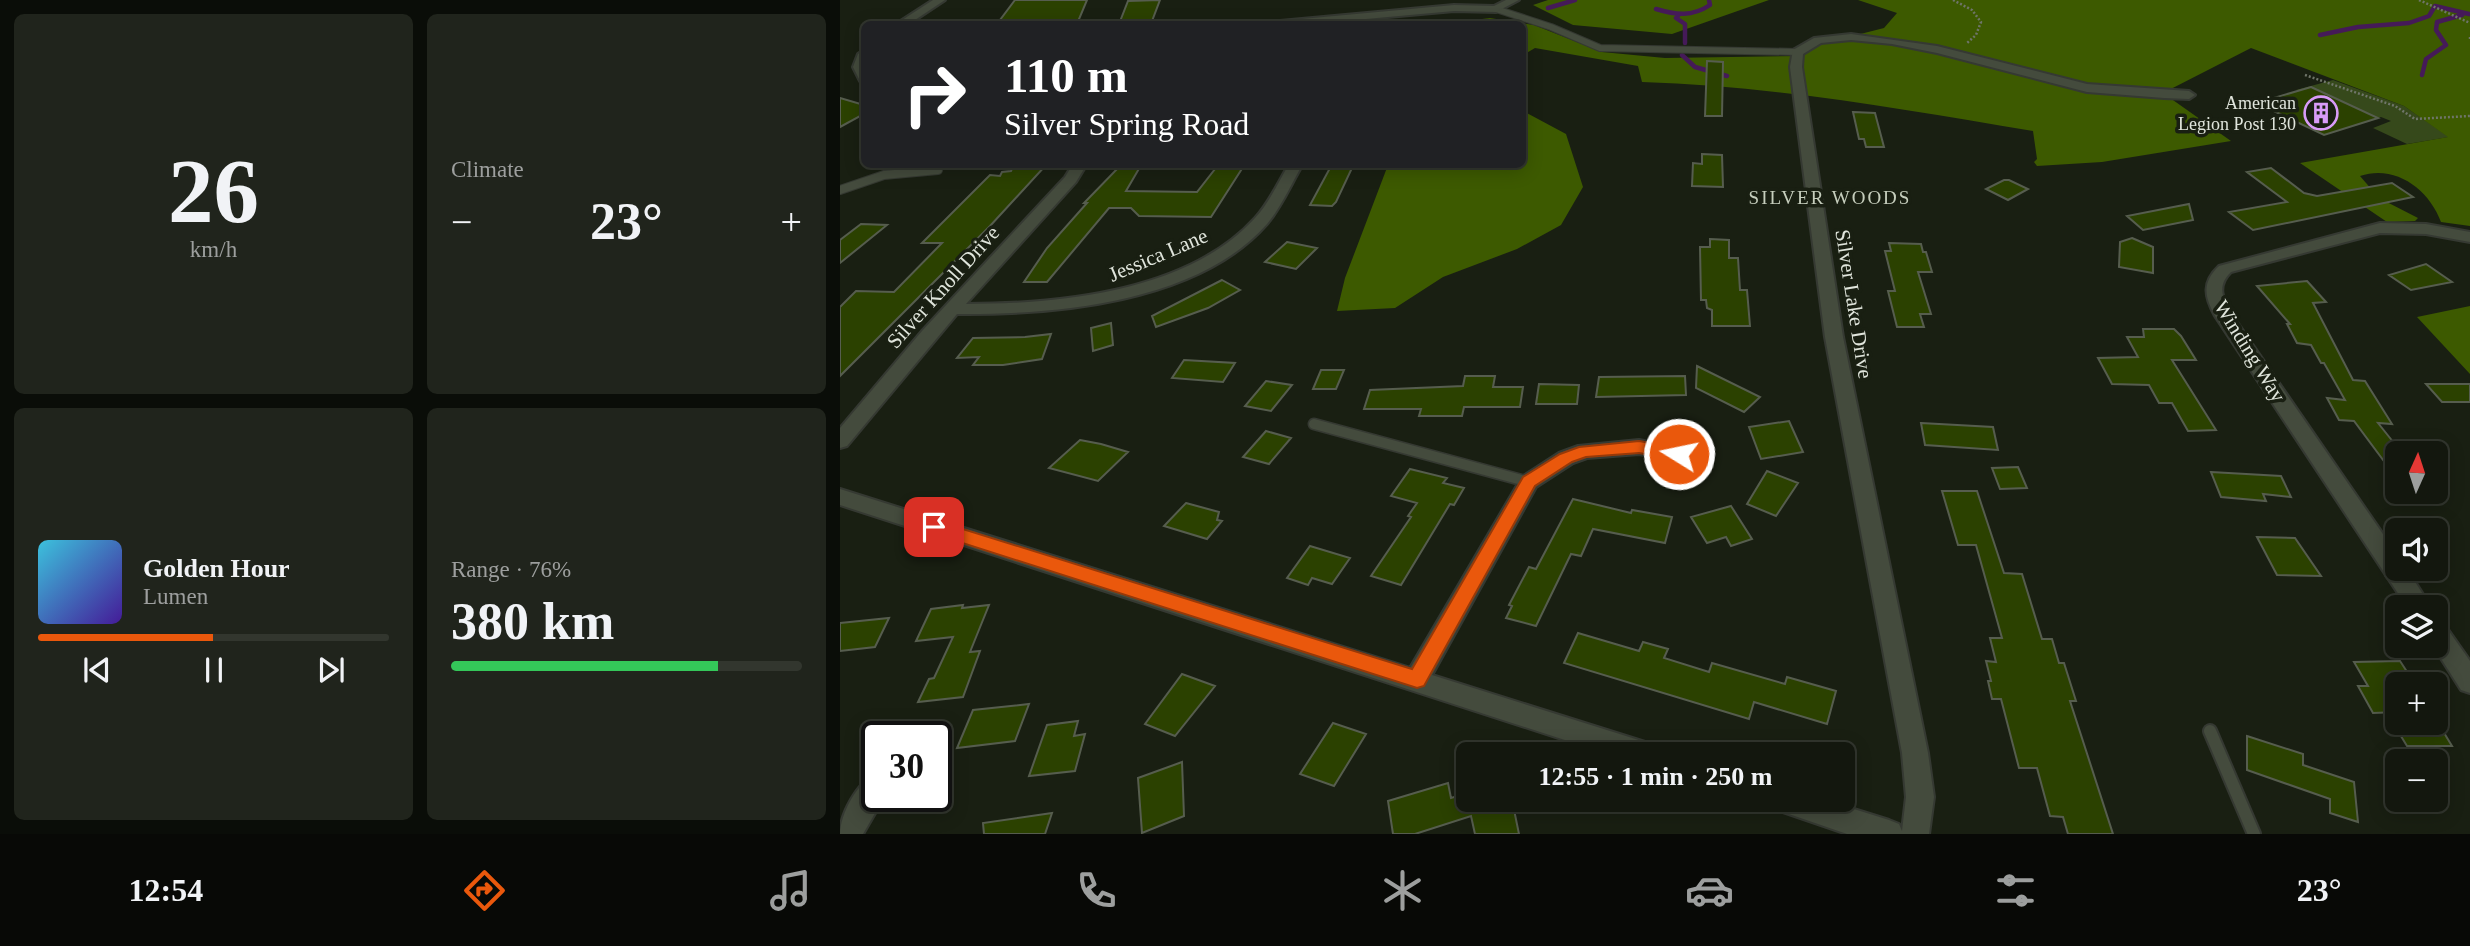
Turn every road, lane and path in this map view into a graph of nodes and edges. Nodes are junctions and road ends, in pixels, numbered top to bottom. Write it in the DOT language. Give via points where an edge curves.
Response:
graph roads {
  1 [pos="940,0"];
  2 [pos="1514,0"];
  3 [pos="1953,0"];
  4 [pos="2419,0"];
  5 [pos="1496,9"];
  6 [pos="1370,20"];
  7 [pos="907,21"];
  8 [pos="1348,21"];
  9 [pos="2470,23"];
  10 [pos="1797,52"];
  11 [pos="1958,53"];
  12 [pos="2305,75"];
  13 [pos="2189,95"];
  14 [pos="2470,116"];
  15 [pos="1078,168"];
  16 [pos="1294,168"];
  17 [pos="938,170"];
  18 [pos="840,190"];
  19 [pos="2470,237"];
  20 [pos="953,309"];
  21 [pos="1314,424"];
  22 [pos="840,441"];
  23 [pos="1679,454"];
  24 [pos="1529,482"];
  25 [pos="840,497"];
  26 [pos="2412,595"];
  27 [pos="2448,649"];
  28 [pos="1417,679"];
  29 [pos="2470,682"];
  30 [pos="2210,731"];
  31 [pos="1609,742"];
  32 [pos="861,812"];
  33 [pos="1821,812"];
  34 [pos="848,834"];
  35 [pos="1889,834"];
  36 [pos="1915,834"];
  37 [pos="2254,834"];
  1 -- 7 [label="street"];
  2 -- 5 [label="street"];
  3 -- 11 [label="path" via="1972,10 1981,22 1976,35"];
  4 -- 9 [label="path"];
  5 -- 6 [label="street" via="1466,7"];
  5 -- 10 [label="lane" via="1600,48"];
  6 -- 8 [label="street"];
  10 -- 11 [label="street" via="1817,40 1852,38"];
  10 -- 36 [label="street, Silver Lake Drive" via="1834,337 1914,753 1920,797"];
  11 -- 13 [label="street" via="2085,88"];
  12 -- 14 [label="path" via="2395,106 2414,120"];
  15 -- 20 [label="street, Silver Knoll Drive"];
  16 -- 20 [label="street, Jessica Lane" via="1255,227 1207,261 1161,282 1113,298 1063,307"];
  17 -- 18 [label="lane" via="884,175"];
  19 -- 26 [label="street, Winding Way" via="2412,227 2366,231 2225,269 2213,280 2222,313"];
  20 -- 22 [label="street, Silver Knoll Drive"];
  21 -- 24 [label="lane"];
  23 -- 24 [label="street" via="1639,447 1585,451"];
  24 -- 28 [label="street"];
  25 -- 28 [label="street"];
  27 -- 29 [label="street"];
  28 -- 31 [label="street"];
  30 -- 37 [label="lane"];
  32 -- 34 [label="street"];
  33 -- 35 [label="street"];
}
